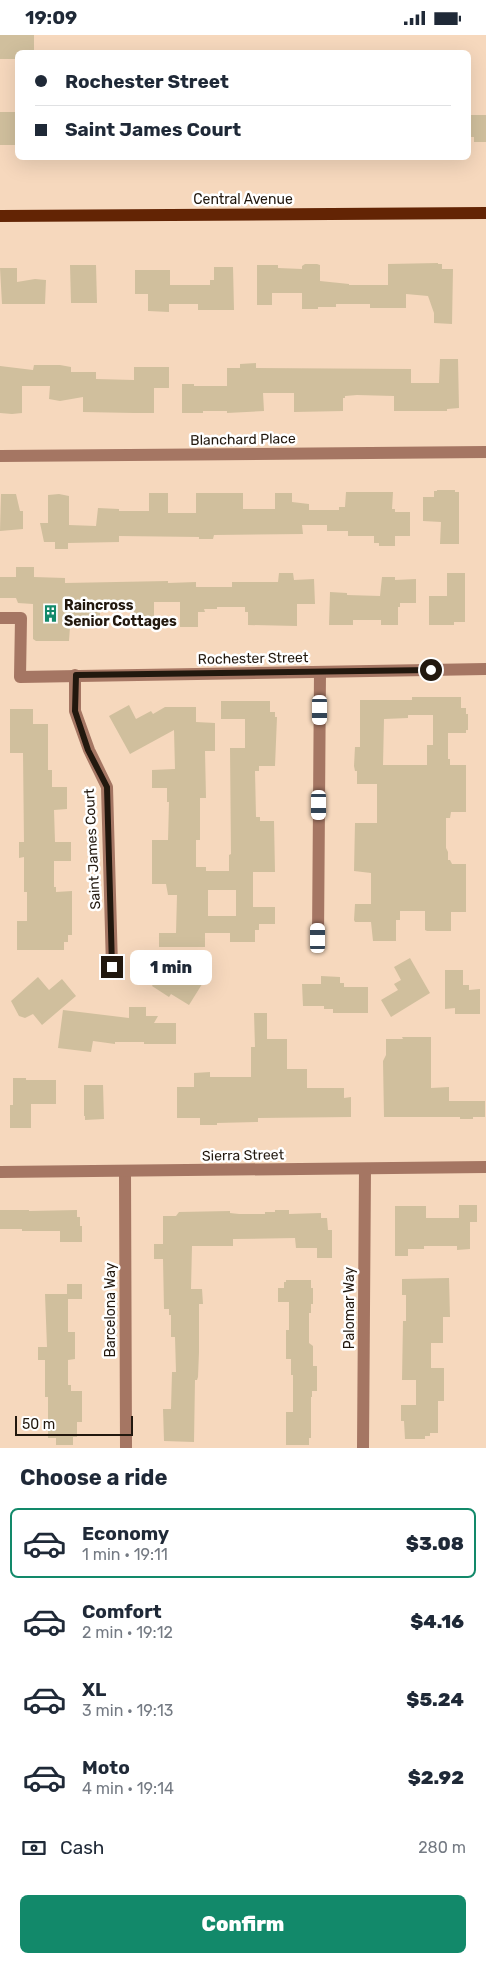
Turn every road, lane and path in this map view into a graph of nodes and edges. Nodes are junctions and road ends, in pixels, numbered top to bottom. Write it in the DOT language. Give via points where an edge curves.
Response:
graph roads {
  1 [pos="486,213"];
  2 [pos="0,217"];
  3 [pos="486,452"];
  4 [pos="0,456"];
  5 [pos="0,618"];
  6 [pos="486,669"];
  7 [pos="320,672"];
  8 [pos="76,675"];
  9 [pos="318,938"];
  10 [pos="112,967"];
  11 [pos="486,1167"];
  12 [pos="365,1169"];
  13 [pos="125,1171"];
  14 [pos="0,1172"];
  15 [pos="126,1448"];
  16 [pos="363,1448"];
  1 -- 2 [label="main road, Central Avenue"];
  3 -- 4 [label="street, Blanchard Place"];
  5 -- 8 [label="street, Rochester Street" via="21,618 20,677"];
  6 -- 7 [label="street, Rochester Street"];
  7 -- 8 [label="street, Rochester Street"];
  7 -- 9 [label="street"];
  8 -- 10 [label="street, Saint James Court" via="75,711 88,750 107,787"];
  11 -- 12 [label="street, Sierra Street"];
  12 -- 13 [label="street, Sierra Street"];
  12 -- 16 [label="street, Palomar Way"];
  13 -- 14 [label="street, Sierra Street"];
  13 -- 15 [label="street, Barcelona Way"];
}
